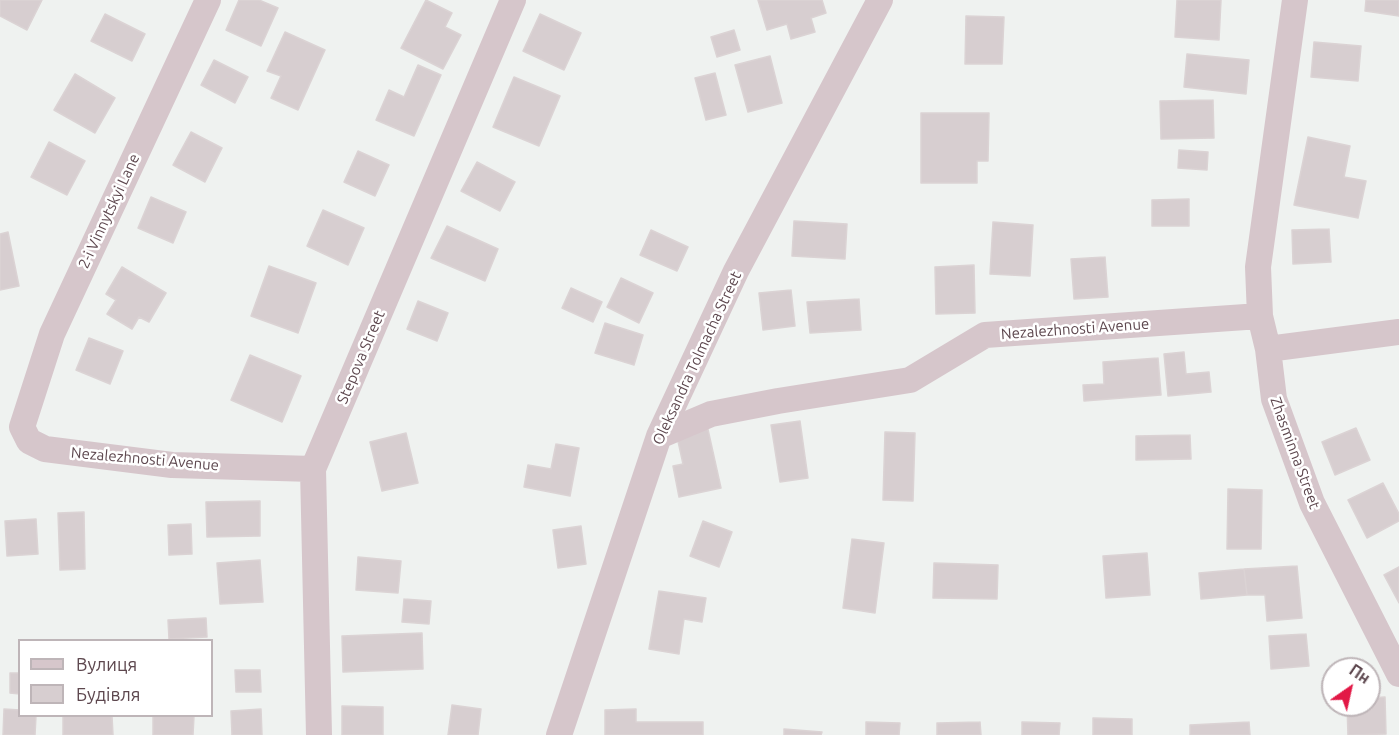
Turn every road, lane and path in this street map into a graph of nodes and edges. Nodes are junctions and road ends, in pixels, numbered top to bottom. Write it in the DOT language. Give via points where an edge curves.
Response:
graph roads {
  1 [pos="208,0"];
  2 [pos="513,0"];
  3 [pos="880,0"];
  4 [pos="1296,0"];
  5 [pos="1260,316"];
  6 [pos="1399,332"];
  7 [pos="1268,349"];
  8 [pos="22,427"];
  9 [pos="659,436"];
  10 [pos="313,469"];
  11 [pos="1399,674"];
  12 [pos="319,735"];
  13 [pos="559,735"];
  1 -- 8 [label="street, 2-i Vinnytskyi Lane" via="52,334"];
  2 -- 10 [label="street, Stepova Street"];
  3 -- 9 [label="street, Oleksandra Tolmacha Street" via="736,271"];
  4 -- 5 [label="street, Zhasminna Street" via="1258,267"];
  5 -- 7 [label="street, Zhasminna Street"];
  5 -- 9 [label="street, Nezalezhnosti Avenue" via="985,335 910,380 711,414"];
  6 -- 7 [label="street"];
  7 -- 11 [label="street, Zhasminna Street" via="1274,399 1312,503"];
  8 -- 10 [label="street, Nezalezhnosti Avenue" via="29,441 45,449 172,465"];
  9 -- 13 [label="street, Oleksandra Tolmacha Street"];
  10 -- 12 [label="street, Stepova Street"];
}
